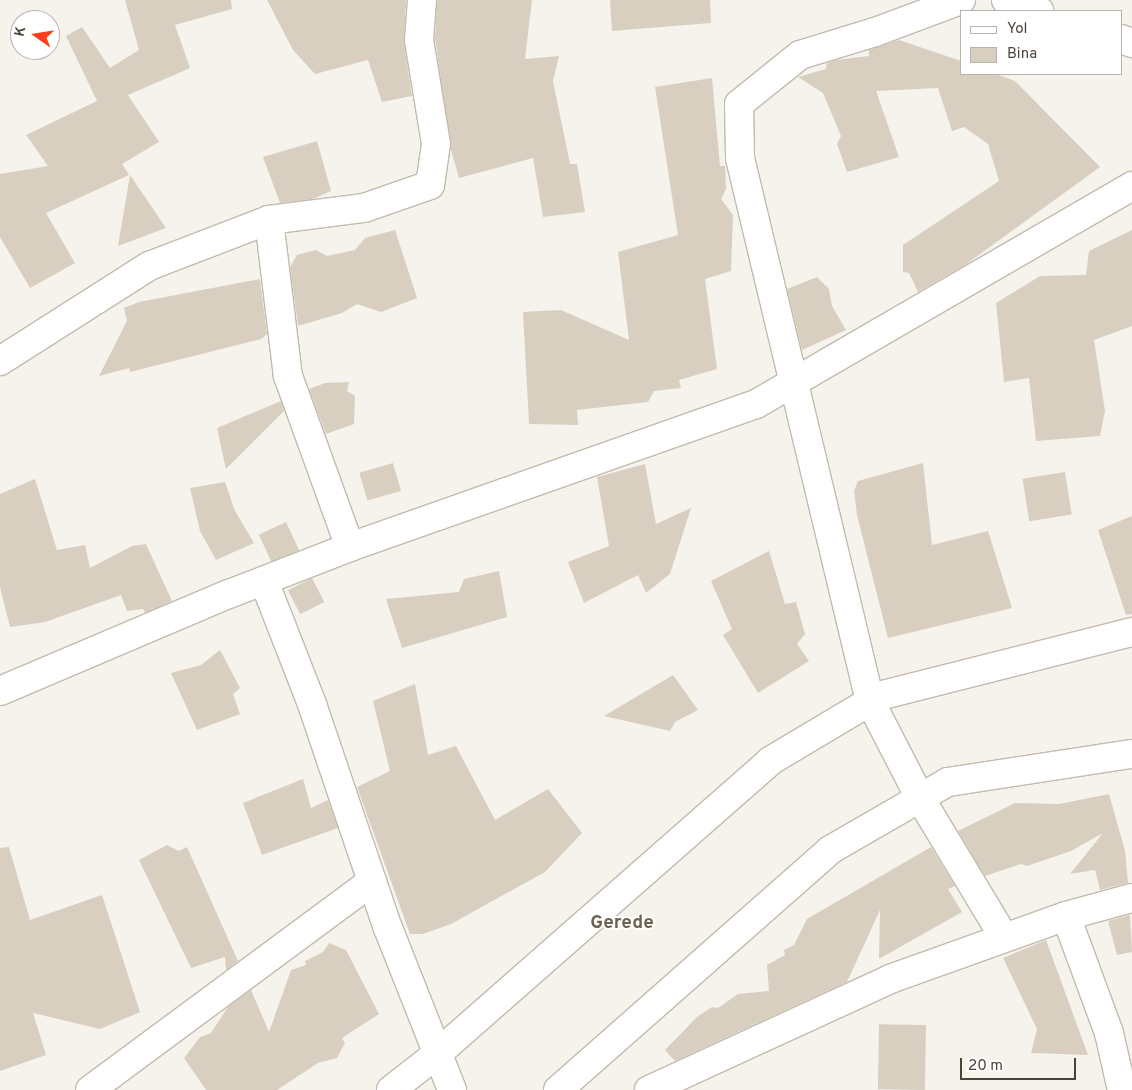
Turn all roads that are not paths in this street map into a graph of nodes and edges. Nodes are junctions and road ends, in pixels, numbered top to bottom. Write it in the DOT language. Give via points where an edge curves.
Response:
graph roads {
  1 [pos="422,0"];
  2 [pos="961,0"];
  3 [pos="1006,0"];
  4 [pos="1036,10"];
  5 [pos="1132,186"];
  6 [pos="269,220"];
  7 [pos="0,361"];
  8 [pos="792,384"];
  9 [pos="350,547"];
  10 [pos="264,581"];
  11 [pos="1132,632"];
  12 [pos="0,691"];
  13 [pos="870,701"];
  14 [pos="1132,754"];
  15 [pos="920,798"];
  16 [pos="372,881"];
  17 [pos="1132,898"];
  18 [pos="1066,916"];
  19 [pos="1004,937"];
  20 [pos="437,1054"];
  21 [pos="90,1090"];
  22 [pos="392,1090"];
  23 [pos="452,1090"];
  24 [pos="558,1090"];
  25 [pos="649,1090"];
  26 [pos="1122,1090"];
  1 -- 6 [label="street" via="419,40 436,144 430,185 364,208"];
  2 -- 8 [label="street" via="800,55 739,104 740,158"];
  3 -- 4 [label="street"];
  5 -- 8 [label="street"];
  6 -- 7 [label="street" via="149,266"];
  6 -- 9 [label="street" via="288,376"];
  8 -- 9 [label="street" via="756,404"];
  8 -- 13 [label="street"];
  9 -- 10 [label="street"];
  10 -- 12 [label="street"];
  10 -- 16 [label="street" via="313,707"];
  11 -- 13 [label="street" via="932,681"];
  13 -- 15 [label="street"];
  13 -- 20 [label="street" via="770,761"];
  14 -- 15 [label="street" via="948,782"];
  15 -- 19 [label="street"];
  15 -- 24 [label="street" via="830,850"];
  16 -- 20 [label="street"];
  16 -- 21 [label="street"];
  17 -- 18 [label="street"];
  18 -- 19 [label="street"];
  18 -- 26 [label="street" via="1109,1033"];
  19 -- 25 [label="street" via="890,979"];
  20 -- 22 [label="street"];
  20 -- 23 [label="street"];
}
